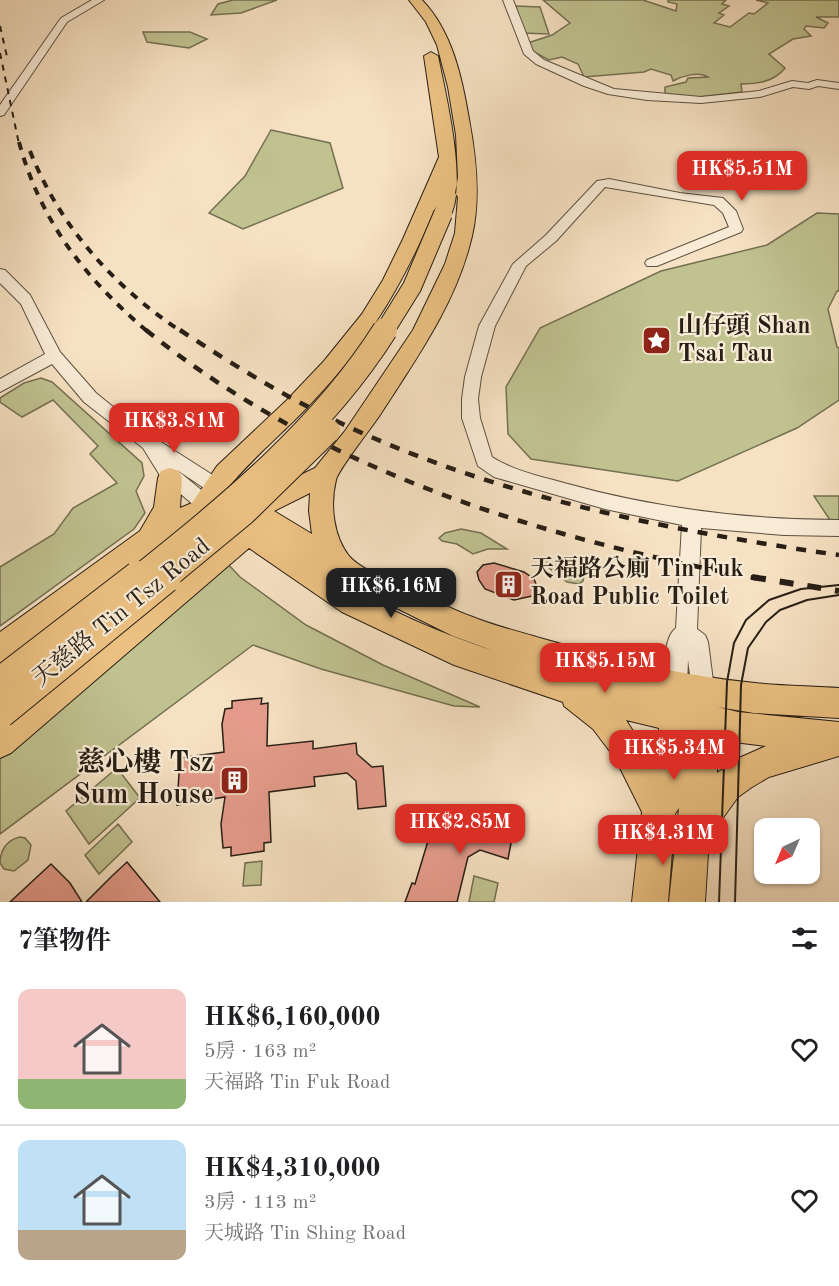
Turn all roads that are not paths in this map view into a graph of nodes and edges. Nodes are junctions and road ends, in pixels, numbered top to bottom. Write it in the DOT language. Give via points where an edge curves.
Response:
graph roads {
  1 [pos="99,0"];
  2 [pos="402,0"];
  3 [pos="415,0"];
  4 [pos="508,0"];
  5 [pos="839,86"];
  6 [pos="0,113"];
  7 [pos="448,155"];
  8 [pos="468,179"];
  9 [pos="652,263"];
  10 [pos="0,273"];
  11 [pos="54,356"];
  12 [pos="0,386"];
  13 [pos="151,446"];
  14 [pos="324,475"];
  15 [pos="170,478"];
  16 [pos="231,508"];
  17 [pos="692,520"];
  18 [pos="839,528"];
  19 [pos="148,540"];
  20 [pos="343,567"];
  21 [pos="0,649"];
  22 [pos="0,684"];
  23 [pos="563,688"];
  24 [pos="689,703"];
  25 [pos="839,703"];
  26 [pos="0,712"];
  27 [pos="839,740"];
  28 [pos="0,742"];
  29 [pos="659,811"];
  30 [pos="692,833"];
  31 [pos="650,902"];
  32 [pos="687,902"];
  1 -- 6 [label="street" via="64,20"];
  2 -- 7 [label="main road" via="428,37"];
  3 -- 8 [label="main road" via="425,9 441,40 458,101"];
  4 -- 5 [label="street" via="528,52 540,62 600,88 647,98 701,100 760,94 792,84"];
  7 -- 16 [label="main road" via="418,230 369,320 308,393 238,459"];
  7 -- 16 [label="main road, bridge" via="448,191 443,214 419,276 391,325 297,439"];
  8 -- 14 [label="main road" via="464,233 455,264 423,332"];
  8 -- 16 [label="main road, bridge" via="447,249 416,315 366,386 302,459"];
  9 -- 17 [label="street" via="736,229 729,211 718,201 601,184 551,238 520,264 504,290 487,326 473,377 471,418 484,461 501,472 618,505"];
  10 -- 11 [label="street" via="27,301"];
  11 -- 12 [label="street"];
  11 -- 13 [label="street" via="117,421"];
  13 -- 15 [label="street"];
  13 -- 16 [label="street" via="189,468"];
  14 -- 16 [label="main road"];
  14 -- 20 [label="main road" via="324,535"];
  15 -- 16 [label="street"];
  15 -- 19 [label="main road" via="166,509"];
  16 -- 19 [label="main road" via="189,515"];
  16 -- 20 [label="main road"];
  16 -- 22 [label="main road, 天慈路 Tin Tsz Road, bridge"];
  16 -- 23 [label="main road" via="352,603 464,655"];
  16 -- 26 [label="main road, 天慈路 Tin Tsz Road, bridge"];
  16 -- 28 [label="main road" via="229,552"];
  17 -- 18 [label="street"];
  17 -- 24 [label="street" via="686,633 697,642"];
  19 -- 21 [label="main road"];
  20 -- 24 [label="main road" via="464,627"];
  23 -- 24 [label="main road" via="642,709"];
  23 -- 29 [label="main road" via="597,712 620,737"];
  24 -- 25 [label="main road" via="753,698"];
  24 -- 27 [label="main road" via="738,728"];
  24 -- 29 [label="main road" via="670,789"];
  24 -- 30 [label="main road" via="702,760"];
  27 -- 30 [label="main road" via="778,758 739,775 717,796"];
  29 -- 31 [label="main road"];
  30 -- 32 [label="main road"];
}
